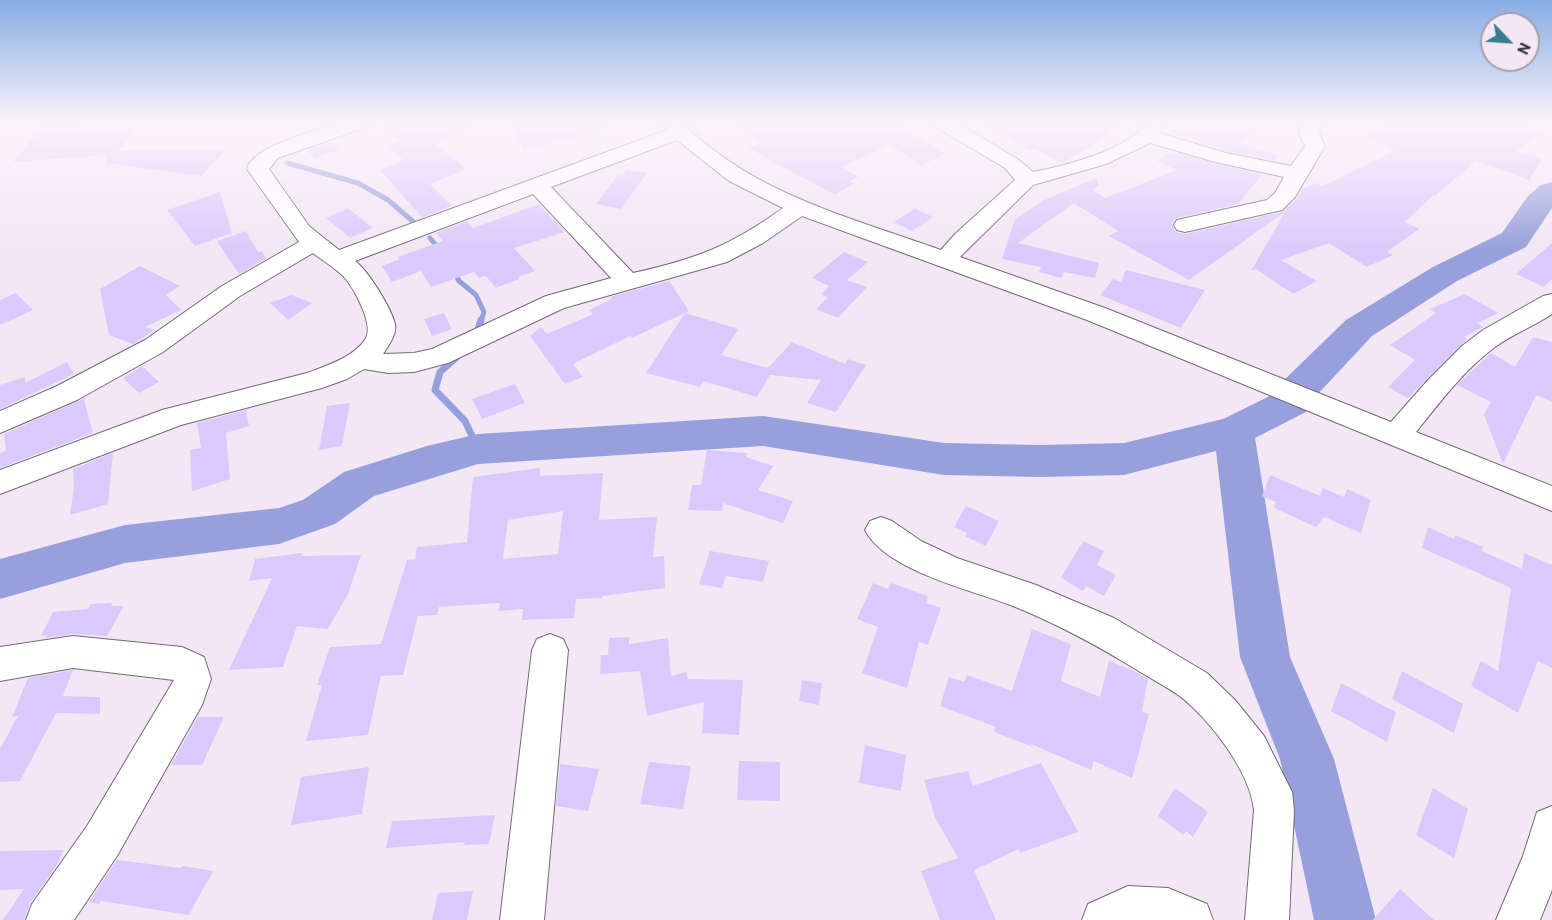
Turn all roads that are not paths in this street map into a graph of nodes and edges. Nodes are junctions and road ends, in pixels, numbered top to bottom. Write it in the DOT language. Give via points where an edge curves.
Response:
graph roads {
  1 [pos="259,165"];
  2 [pos="587,165"];
  3 [pos="723,165"];
  4 [pos="1013,165"];
  5 [pos="1083,165"];
  6 [pos="1256,165"];
  7 [pos="1302,165"];
  8 [pos="1298,171"];
  9 [pos="1026,180"];
  10 [pos="538,186"];
  11 [pos="799,207"];
  12 [pos="1185,225"];
  13 [pos="314,243"];
  14 [pos="338,259"];
  15 [pos="946,259"];
  16 [pos="627,281"];
  17 [pos="1552,302"];
  18 [pos="360,359"];
  19 [pos="0,423"];
  20 [pos="1396,436"];
  21 [pos="0,482"];
  22 [pos="1552,499"];
  23 [pos="881,530"];
  24 [pos="550,650"];
  25 [pos="0,664"];
  26 [pos="1552,827"];
  27 [pos="48,920"];
  28 [pos="522,920"];
  29 [pos="1104,920"];
  30 [pos="1191,920"];
  31 [pos="1267,920"];
  32 [pos="1518,920"];
  1 -- 13 [label="street" via="291,217"];
  2 -- 10 [label="street"];
  3 -- 11 [label="street"];
  4 -- 9 [label="street"];
  5 -- 9 [label="street"];
  6 -- 8 [label="street"];
  7 -- 8 [label="street"];
  8 -- 12 [label="street" via="1284,197 1274,205"];
  9 -- 15 [label="street"];
  10 -- 14 [label="street"];
  10 -- 16 [label="street"];
  11 -- 15 [label="street"];
  11 -- 16 [label="street" via="739,248 706,262"];
  13 -- 14 [label="street"];
  13 -- 19 [label="street" via="231,291 154,346 67,393"];
  14 -- 18 [label="street" via="361,281 382,324 374,347"];
  15 -- 20 [label="street" via="1096,314"];
  16 -- 18 [label="street" via="540,307 440,356 405,365"];
  17 -- 20 [label="street" via="1486,341 1467,357 1440,382"];
  18 -- 21 [label="street" via="312,381 172,417"];
  20 -- 22 [label="street"];
  23 -- 31 [label="street" via="909,551 947,569 1024,595 1102,629 1194,685 1222,713 1250,749 1272,792"];
  24 -- 28 [label="street"];
  25 -- 27 [label="street" via="73,652 182,664 190,669 193,679 189,693 102,841"];
  26 -- 32 [label="street"];
  29 -- 30 [label="street" via="1128,908 1168,910"];
}
